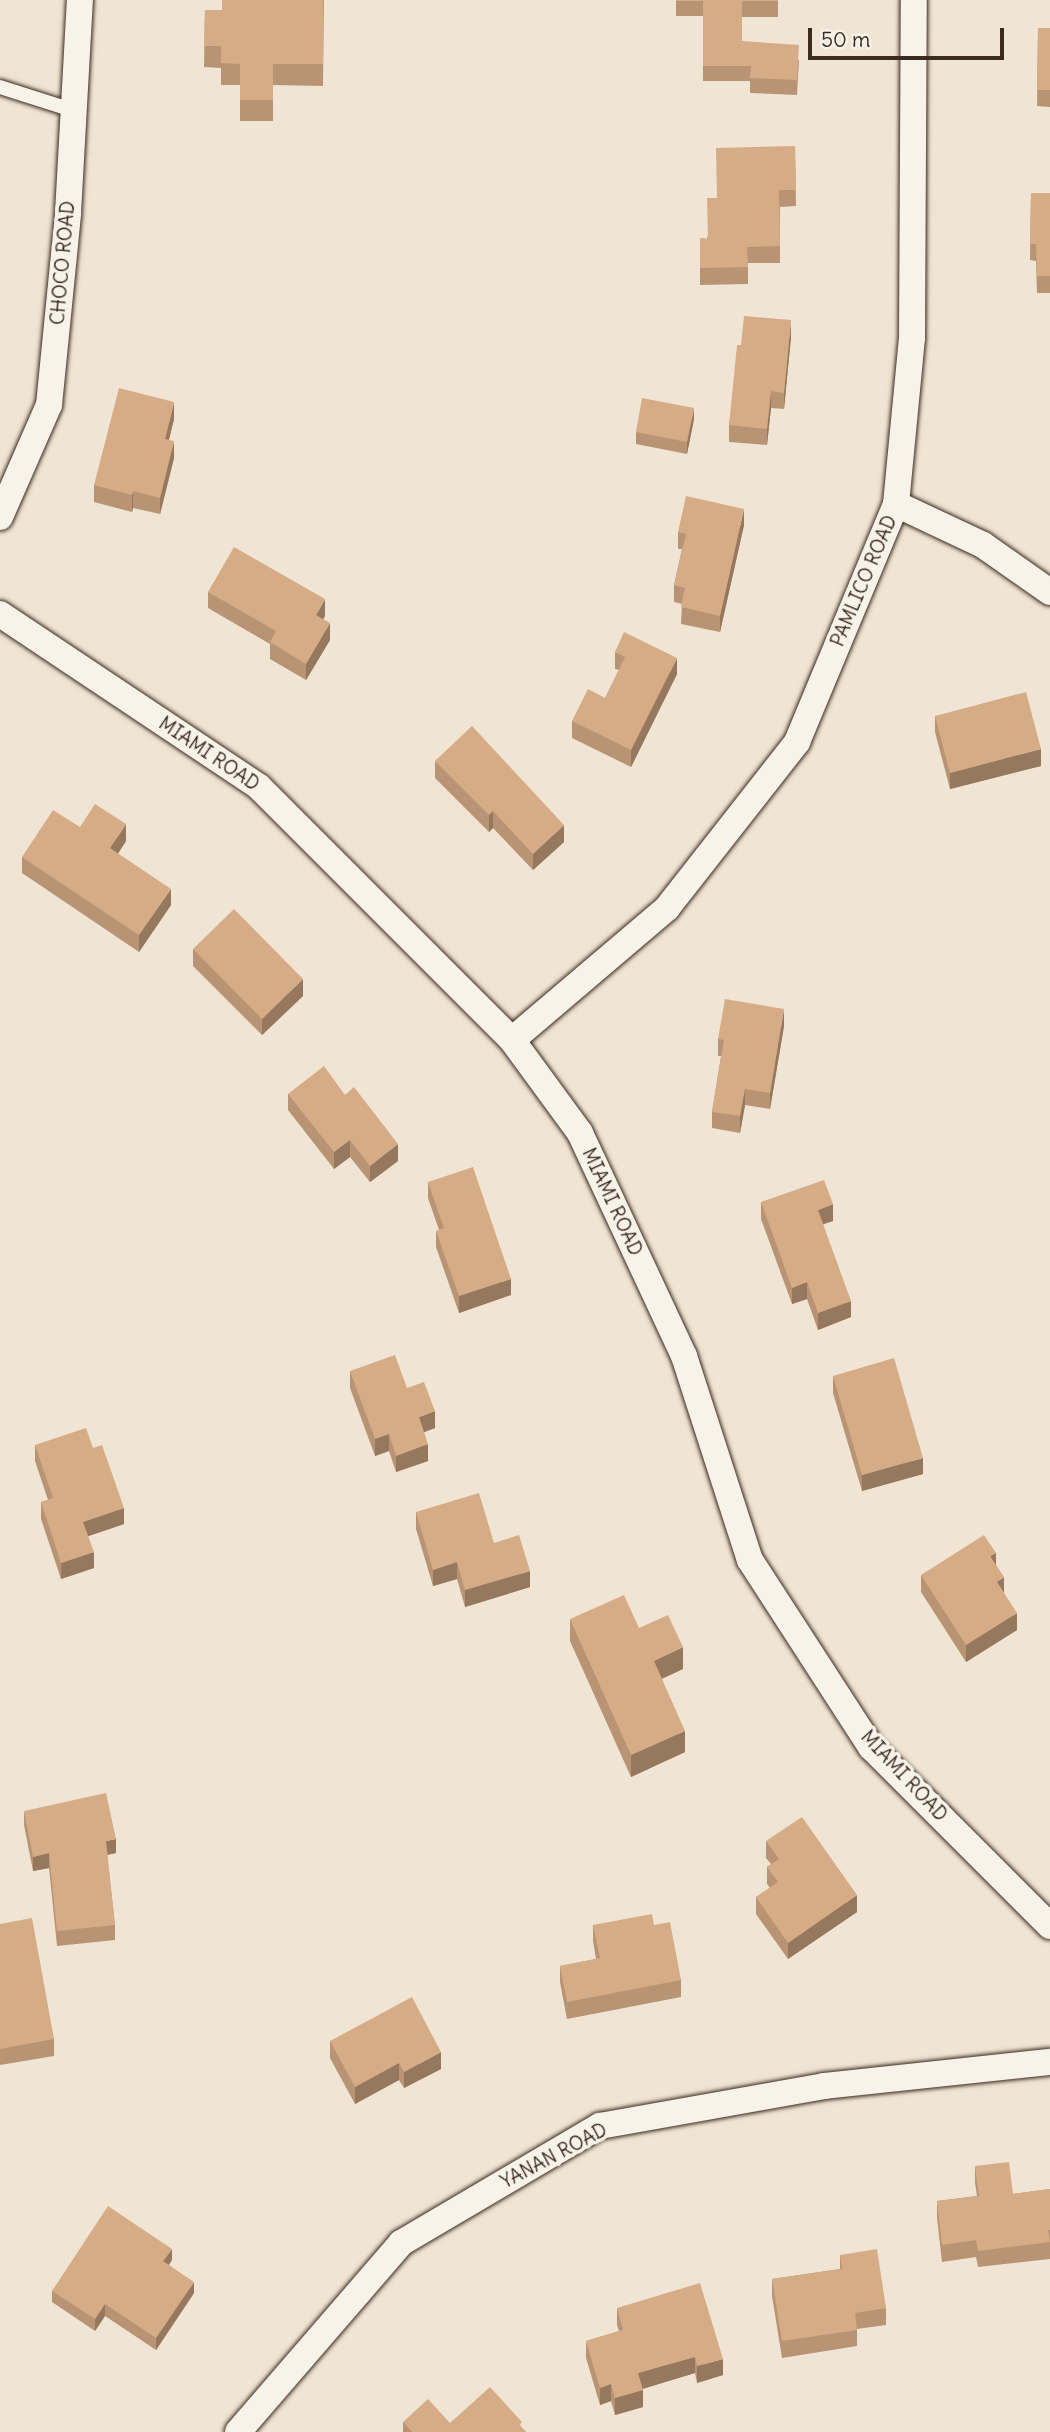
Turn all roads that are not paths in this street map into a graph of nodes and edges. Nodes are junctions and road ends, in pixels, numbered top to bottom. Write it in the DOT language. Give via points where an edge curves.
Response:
graph roads {
  1 [pos="80,0"];
  2 [pos="914,0"];
  3 [pos="0,87"];
  4 [pos="75,111"];
  5 [pos="896,504"];
  6 [pos="0,517"];
  7 [pos="1050,592"];
  8 [pos="0,614"];
  9 [pos="512,1040"];
  10 [pos="1050,1926"];
  11 [pos="1050,2062"];
  12 [pos="238,2432"];
  1 -- 4 [label="street, CHOCO ROAD"];
  2 -- 5 [label="street, PAMLICO ROAD" via="912,338"];
  3 -- 4 [label="lane"];
  4 -- 6 [label="street, CHOCO ROAD" via="49,405"];
  5 -- 7 [label="street" via="983,545"];
  5 -- 9 [label="street, PAMLICO ROAD" via="797,742 667,908"];
  8 -- 9 [label="street, MIAMI ROAD" via="260,787"];
  9 -- 10 [label="street, MIAMI ROAD" via="580,1133 684,1356 750,1560 871,1747"];
  11 -- 12 [label="street, YANAN ROAD" via="824,2086 600,2126 401,2243"];
}
